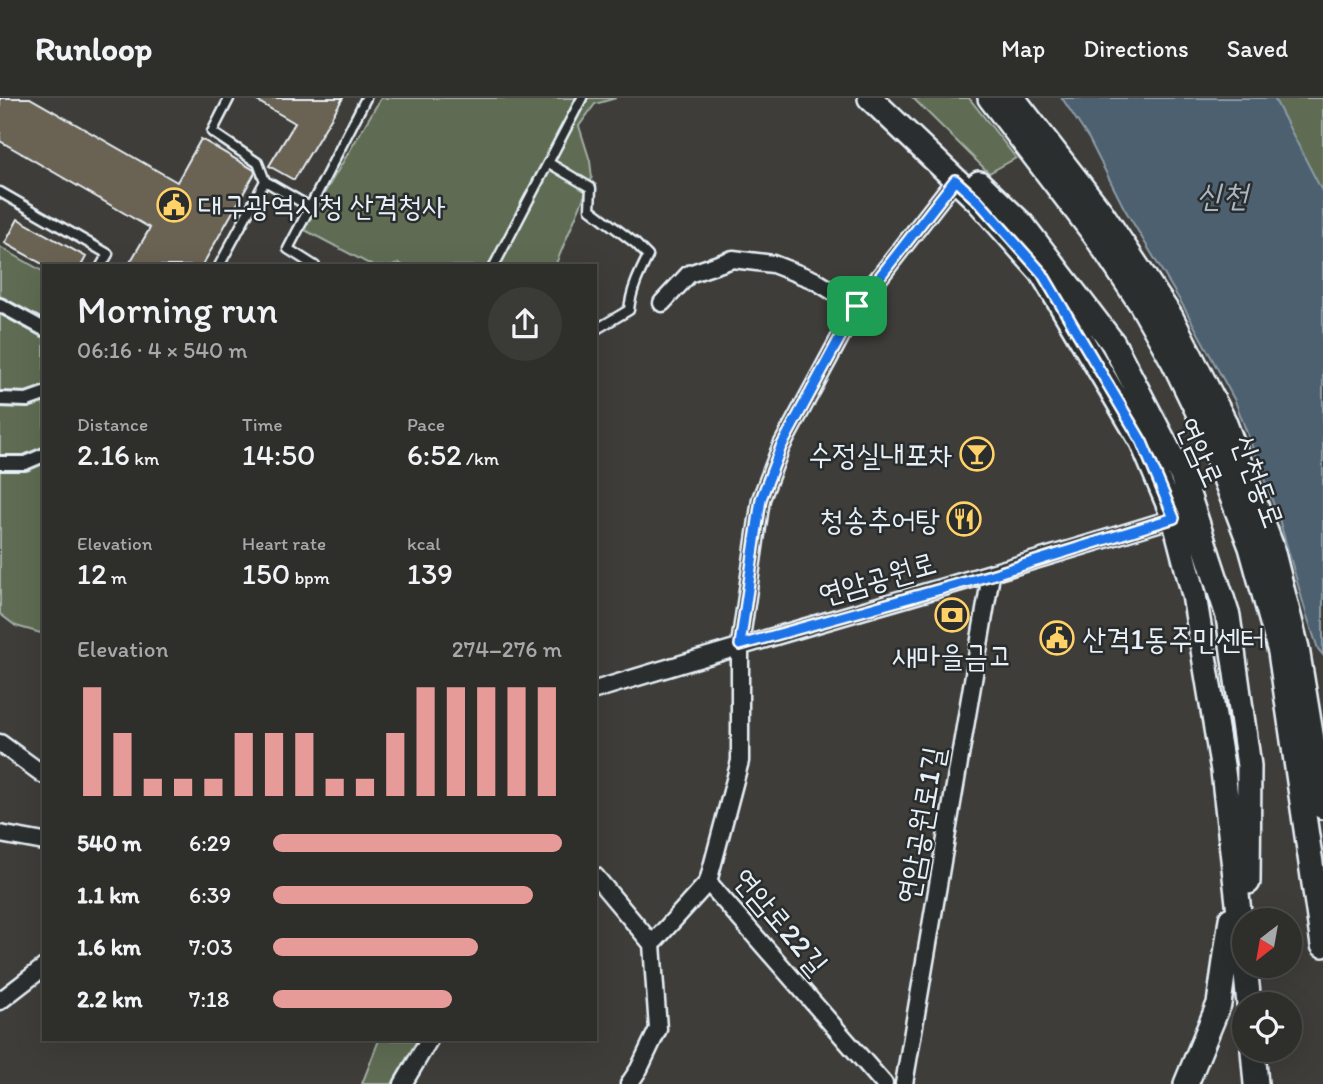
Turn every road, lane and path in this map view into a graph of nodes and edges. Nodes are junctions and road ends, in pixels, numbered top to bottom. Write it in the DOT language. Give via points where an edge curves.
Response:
graph roads {
  1 [pos="227,98"];
  2 [pos="366,98"];
  3 [pos="582,98"];
  4 [pos="870,98"];
  5 [pos="890,98"];
  6 [pos="990,98"];
  7 [pos="1013,98"];
  8 [pos="549,163"];
  9 [pos="955,180"];
  10 [pos="265,181"];
  11 [pos="0,192"];
  12 [pos="310,206"];
  13 [pos="102,264"];
  14 [pos="220,264"];
  15 [pos="311,264"];
  16 [pos="495,264"];
  17 [pos="662,303"];
  18 [pos="0,305"];
  19 [pos="857,306"];
  20 [pos="42,328"];
  21 [pos="597,329"];
  22 [pos="42,395"];
  23 [pos="0,399"];
  24 [pos="42,456"];
  25 [pos="0,463"];
  26 [pos="1174,518"];
  27 [pos="991,575"];
  28 [pos="740,645"];
  29 [pos="597,689"];
  30 [pos="0,743"];
  31 [pos="42,774"];
  32 [pos="1323,807"];
  33 [pos="0,834"];
  34 [pos="42,842"];
  35 [pos="597,878"];
  36 [pos="708,882"];
  37 [pos="1236,884"];
  38 [pos="1239,908"];
  39 [pos="1248,908"];
  40 [pos="652,944"];
  41 [pos="1323,946"];
  42 [pos="42,969"];
  43 [pos="0,1001"];
  44 [pos="428,1041"];
  45 [pos="1254,1062"];
  46 [pos="403,1084"];
  47 [pos="631,1084"];
  48 [pos="884,1084"];
  49 [pos="904,1084"];
  50 [pos="1186,1084"];
  51 [pos="1256,1084"];
  1 -- 10 [label="lane" via="212,132 258,163"];
  2 -- 12 [label="lane"];
  3 -- 8 [label="lane"];
  4 -- 9 [label="main road, 연암로"];
  5 -- 39 [label="main road, 연암로" via="1031,235 1113,342 1182,477 1227,616 1249,766"];
  6 -- 41 [label="main road, 신천동로" via="1095,235 1141,304 1206,429 1251,547 1280,652"];
  7 -- 32 [label="main road, 신천동로" via="1101,212 1171,317 1224,421 1272,545 1297,648"];
  8 -- 16 [label="lane"];
  8 -- 21 [label="lane" via="591,188 590,209 648,256 629,310"];
  9 -- 19 [label="street, 연암로22길"];
  9 -- 26 [label="main road, 연암로" via="1042,273 1142,442"];
  10 -- 12 [label="lane"];
  10 -- 14 [label="lane"];
  11 -- 13 [label="lane" via="108,254"];
  12 -- 15 [label="lane" via="288,249"];
  17 -- 19 [label="street" via="689,274 733,259 773,264"];
  18 -- 20 [label="street"];
  19 -- 28 [label="street, 연암로22길" via="781,447 761,499"];
  22 -- 23 [label="street" via="27,400"];
  24 -- 25 [label="street" via="25,463"];
  26 -- 27 [label="street, 연암공원로"];
  26 -- 37 [label="main road, 연암로" via="1194,595"];
  27 -- 28 [label="street, 연암공원로"];
  27 -- 49 [label="street, 연암공원로1길"];
  28 -- 29 [label="street, 연암공원로"];
  28 -- 36 [label="street, 연암로22길" via="740,761"];
  30 -- 31 [label="street"];
  33 -- 34 [label="street"];
  35 -- 40 [label="street"];
  36 -- 40 [label="street"];
  36 -- 48 [label="street, 연암로22길"];
  37 -- 38 [label="main road"];
  37 -- 50 [label="main road" via="1219,1004"];
  40 -- 47 [label="street" via="658,1029"];
  42 -- 43 [label="street"];
  44 -- 46 [label="street"];
  45 -- 51 [label="main road"];
}
